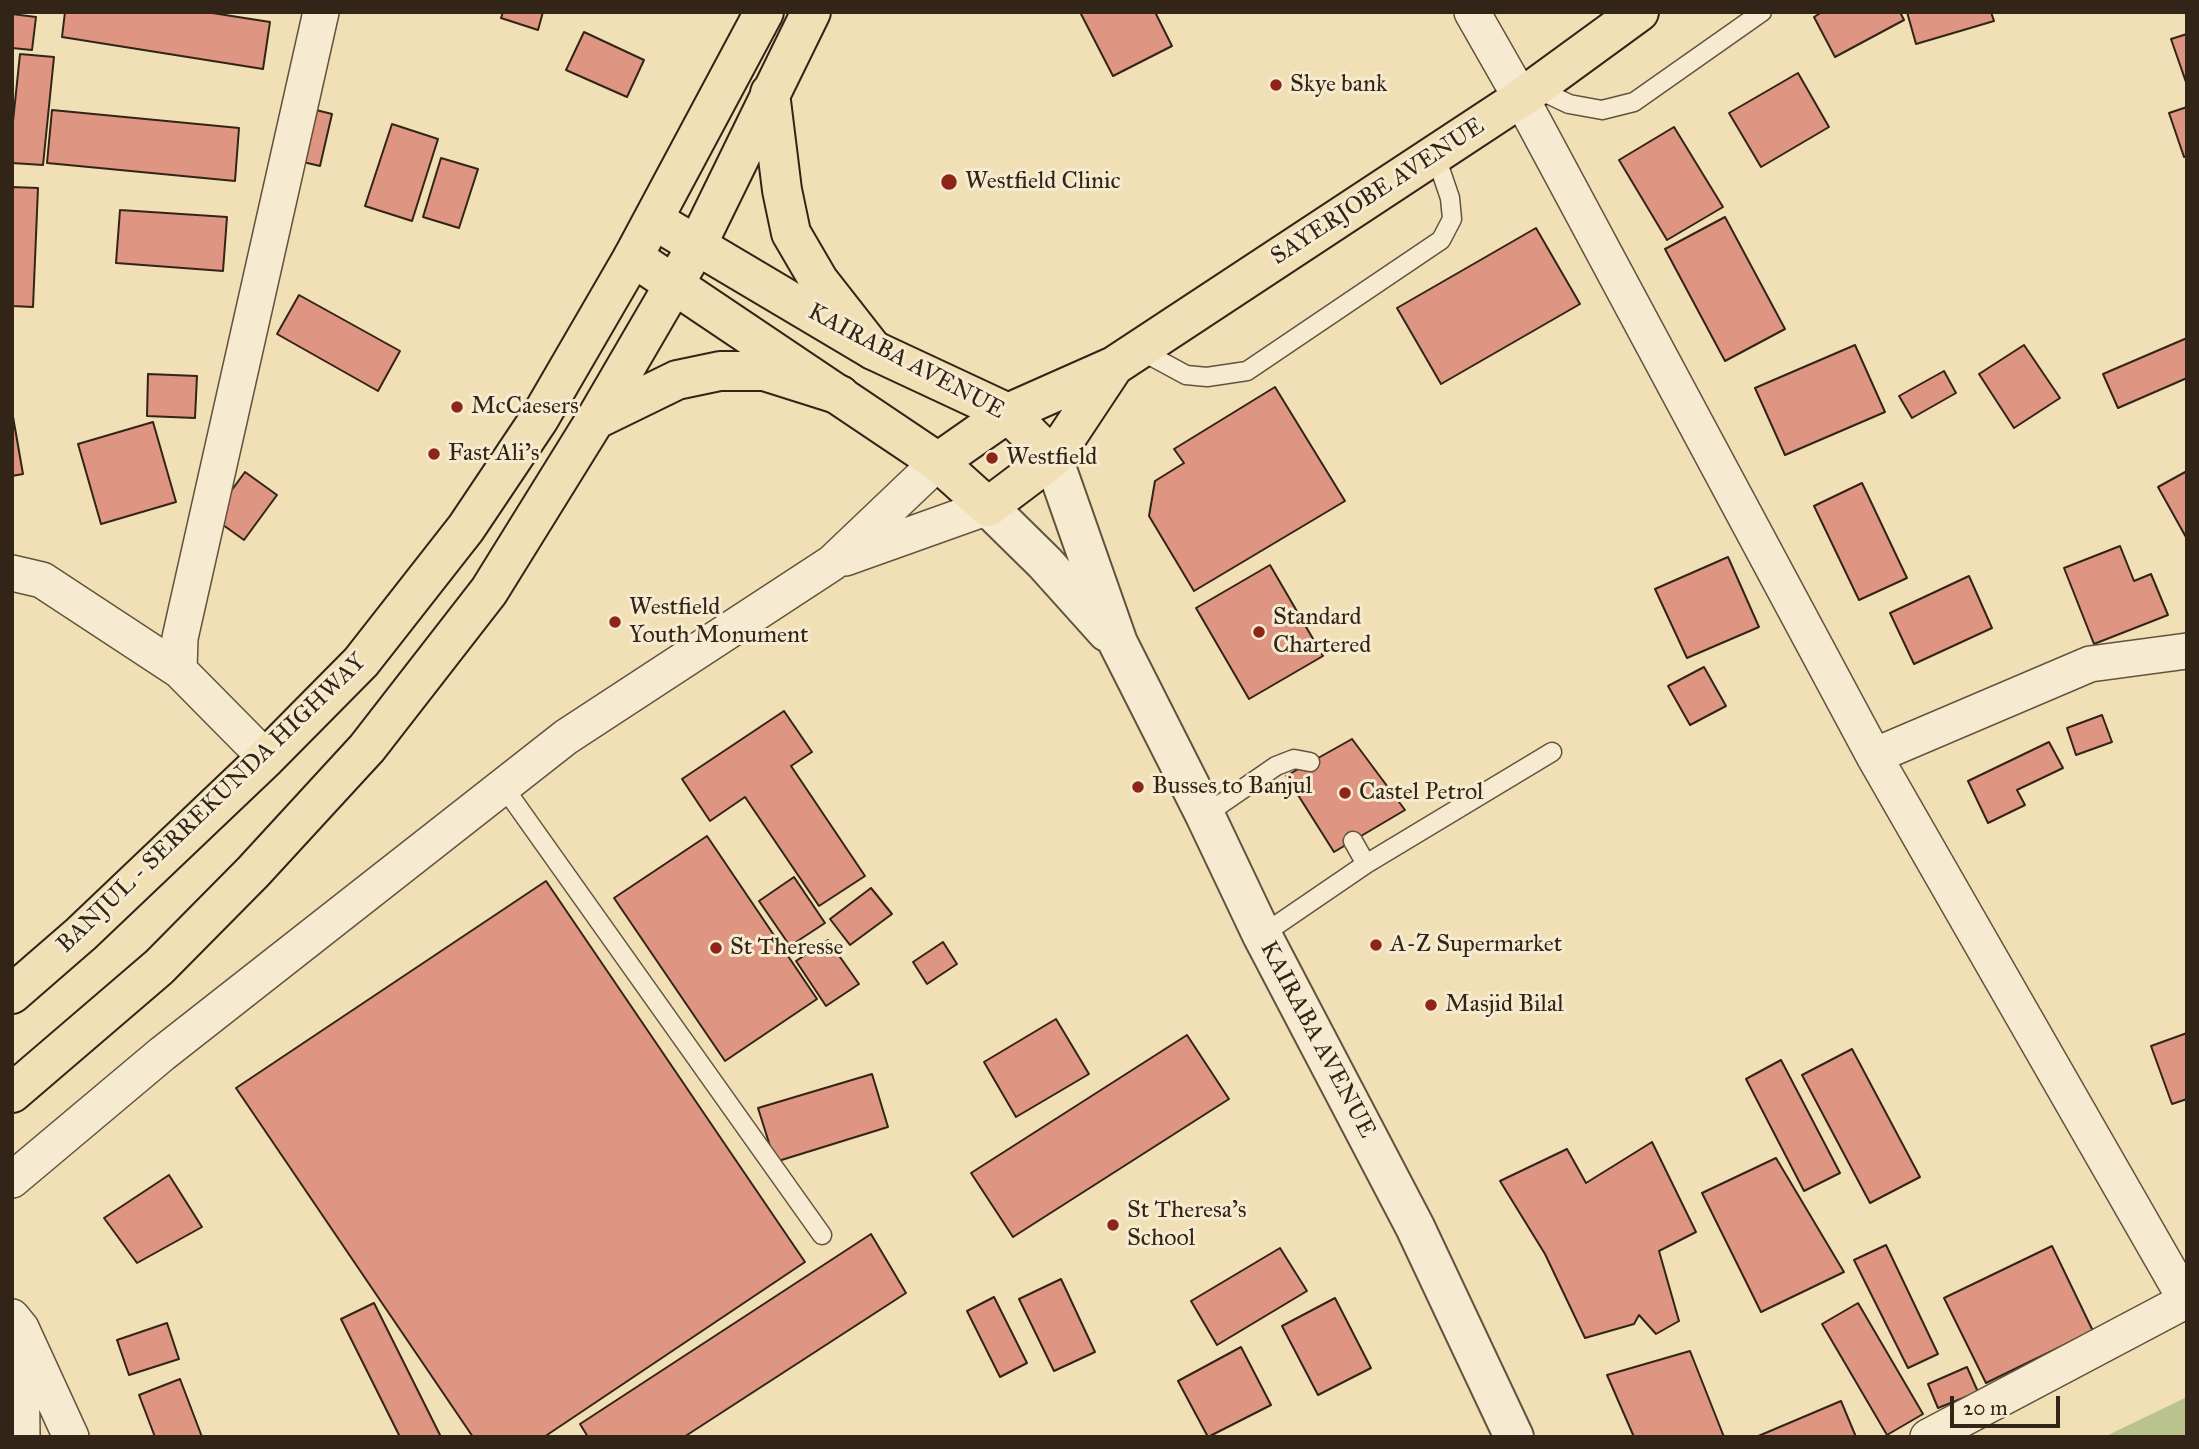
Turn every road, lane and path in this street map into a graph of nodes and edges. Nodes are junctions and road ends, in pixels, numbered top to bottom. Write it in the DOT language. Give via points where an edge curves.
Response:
graph roads {
  1 [pos="321,12"];
  2 [pos="764,12"];
  3 [pos="811,12"];
  4 [pos="1472,12"];
  5 [pos="1639,12"];
  6 [pos="1762,12"];
  7 [pos="771,93"];
  8 [pos="1528,93"];
  9 [pos="1436,154"];
  10 [pos="654,220"];
  11 [pos="697,245"];
  12 [pos="633,257"];
  13 [pos="674,284"];
  14 [pos="873,350"];
  15 [pos="1126,357"];
  16 [pos="840,394"];
  17 [pos="1009,413"];
  18 [pos="595,421"];
  19 [pos="1053,458"];
  20 [pos="938,462"];
  21 [pos="988,507"];
  22 [pos="832,563"];
  23 [pos="12,573"];
  24 [pos="1118,643"];
  25 [pos="2187,651"];
  26 [pos="179,670"];
  27 [pos="1552,752"];
  28 [pos="1874,756"];
  29 [pos="266,758"];
  30 [pos="1310,762"];
  31 [pos="503,786"];
  32 [pos="1205,815"];
  33 [pos="1353,841"];
  34 [pos="1366,864"];
  35 [pos="1262,935"];
  36 [pos="12,994"];
  37 [pos="12,1093"];
  38 [pos="12,1180"];
  39 [pos="822,1235"];
  40 [pos="2186,1300"];
  41 [pos="17,1322"];
  42 [pos="22,1437"];
  43 [pos="71,1437"];
  44 [pos="1514,1437"];
  45 [pos="1928,1437"];
  1 -- 26 [label="street" via="180,638"];
  2 -- 10 [label="main road, BANJUL - SERREKUNDA HIGHWAY"];
  3 -- 7 [label="main road"];
  4 -- 8 [label="street"];
  5 -- 8 [label="main road, SAYERJOBE AVENUE"];
  6 -- 8 [label="lane" via="1634,103 1602,110"];
  7 -- 11 [label="main road"];
  7 -- 14 [label="main road" via="791,233 818,281"];
  8 -- 9 [label="main road, SAYERJOBE AVENUE"];
  8 -- 28 [label="street"];
  9 -- 15 [label="main road, SAYERJOBE AVENUE"];
  9 -- 15 [label="lane" via="1452,219 1441,240 1247,371 1186,375"];
  10 -- 11 [label="main road, KAIRABA AVENUE"];
  10 -- 12 [label="main road, BANJUL - SERREKUNDA HIGHWAY"];
  11 -- 13 [label="main road"];
  11 -- 14 [label="main road, KAIRABA AVENUE"];
  12 -- 13 [label="main road, KAIRABA AVENUE"];
  12 -- 29 [label="main road, BANJUL - SERREKUNDA HIGHWAY" via="540,419 466,528 361,662"];
  13 -- 16 [label="main road, KAIRABA AVENUE"];
  13 -- 18 [label="main road"];
  14 -- 17 [label="main road, KAIRABA AVENUE"];
  15 -- 17 [label="main road, SAYERJOBE AVENUE"];
  15 -- 19 [label="main road, SAYERJOBE AVENUE"];
  16 -- 18 [label="main road" via="765,371 720,371 677,380"];
  16 -- 20 [label="main road, KAIRABA AVENUE"];
  17 -- 19 [label="main road, KAIRABA AVENUE"];
  17 -- 20 [label="main road, SAYERJOBE AVENUE"];
  18 -- 37 [label="main road" via="489,591 367,748 159,967"];
  19 -- 21 [label="main road, SAYERJOBE AVENUE"];
  19 -- 24 [label="street, KAIRABA AVENUE"];
  20 -- 21 [label="main road, KAIRABA AVENUE"];
  20 -- 22 [label="street"];
  21 -- 22 [label="street"];
  21 -- 24 [label="street, KAIRABA AVENUE"];
  22 -- 31 [label="street" via="566,737"];
  23 -- 26 [label="street" via="42,580"];
  24 -- 32 [label="street, KAIRABA AVENUE"];
  25 -- 28 [label="street" via="2090,664"];
  26 -- 29 [label="street"];
  27 -- 34 [label="lane"];
  28 -- 40 [label="street"];
  29 -- 36 [label="main road, BANJUL - SERREKUNDA HIGHWAY"];
  30 -- 32 [label="lane" via="1294,759 1276,766"];
  31 -- 38 [label="street" via="162,1054"];
  31 -- 39 [label="lane"];
  32 -- 35 [label="street, KAIRABA AVENUE"];
  33 -- 34 [label="lane"];
  34 -- 35 [label="lane"];
  35 -- 44 [label="street, KAIRABA AVENUE" via="1415,1227"];
  40 -- 45 [label="street"];
  41 -- 42 [label="street"];
  41 -- 43 [label="street"];
}
